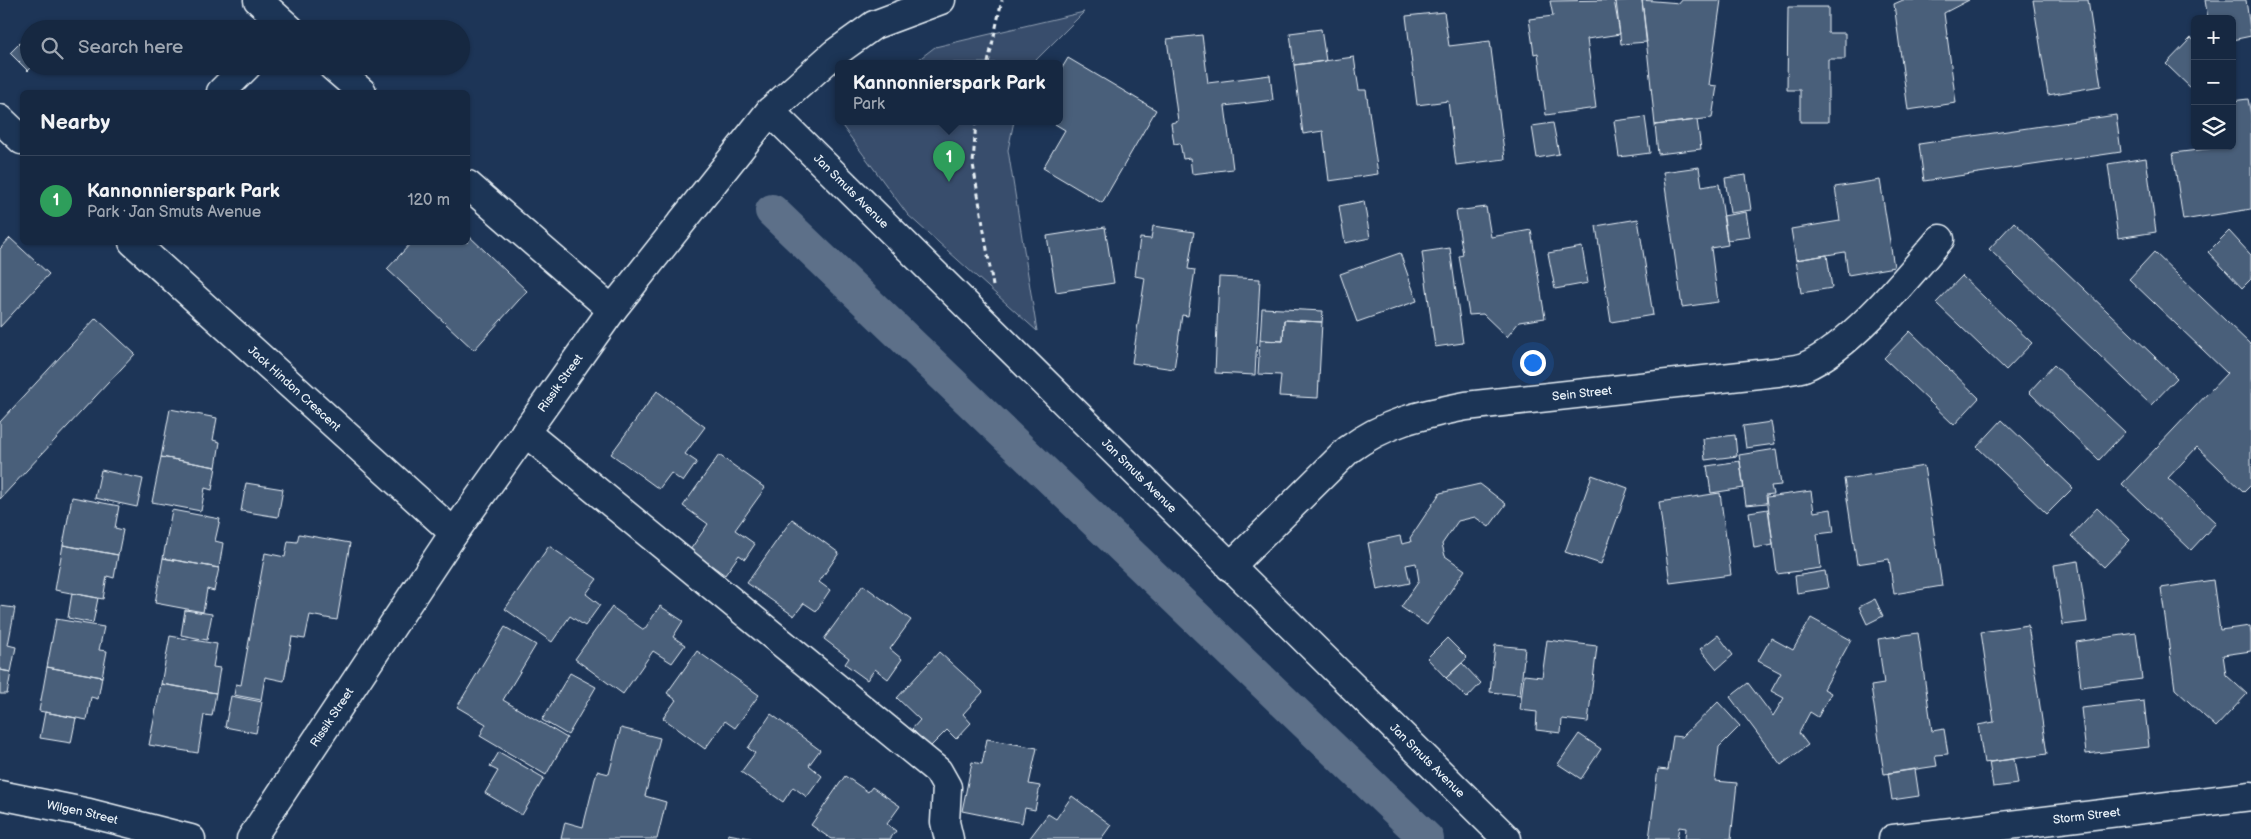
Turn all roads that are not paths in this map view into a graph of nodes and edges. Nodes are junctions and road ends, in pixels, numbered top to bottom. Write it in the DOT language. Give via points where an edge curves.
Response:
graph roads {
  1 [pos="258,0"];
  2 [pos="941,0"];
  3 [pos="278,20"];
  4 [pos="238,75"];
  5 [pos="342,75"];
  6 [pos="223,90"];
  7 [pos="360,90"];
  8 [pos="770,111"];
  9 [pos="0,119"];
  10 [pos="20,138"];
  11 [pos="470,187"];
  12 [pos="1940,239"];
  13 [pos="136,245"];
  14 [pos="612,310"];
  15 [pos="525,432"];
  16 [pos="454,533"];
  17 [pos="1230,567"];
  18 [pos="0,795"];
  19 [pos="2251,796"];
  20 [pos="191,839"];
  21 [pos="252,839"];
  22 [pos="949,839"];
  23 [pos="1507,839"];
  24 [pos="1892,839"];
  1 -- 3 [label="street"];
  2 -- 8 [label="street, Rissik Street" via="874,25 835,53"];
  4 -- 6 [label="street"];
  5 -- 7 [label="street"];
  8 -- 14 [label="street, Rissik Street"];
  8 -- 17 [label="street, Jan Smuts Avenue"];
  9 -- 10 [label="street"];
  11 -- 14 [label="street"];
  12 -- 17 [label="street, Sein Street" via="1862,325 1804,367 1466,406 1390,425 1348,450"];
  13 -- 16 [label="street, Jack Hindon Crescent"];
  14 -- 15 [label="street, Rissik Street"];
  15 -- 16 [label="street, Rissik Street"];
  15 -- 22 [label="street" via="938,771 947,787 945,822"];
  16 -- 21 [label="street, Rissik Street"];
  17 -- 23 [label="street, Jan Smuts Avenue"];
  18 -- 20 [label="street, Wilgen Street"];
  19 -- 24 [label="street, Storm Street"];
}
